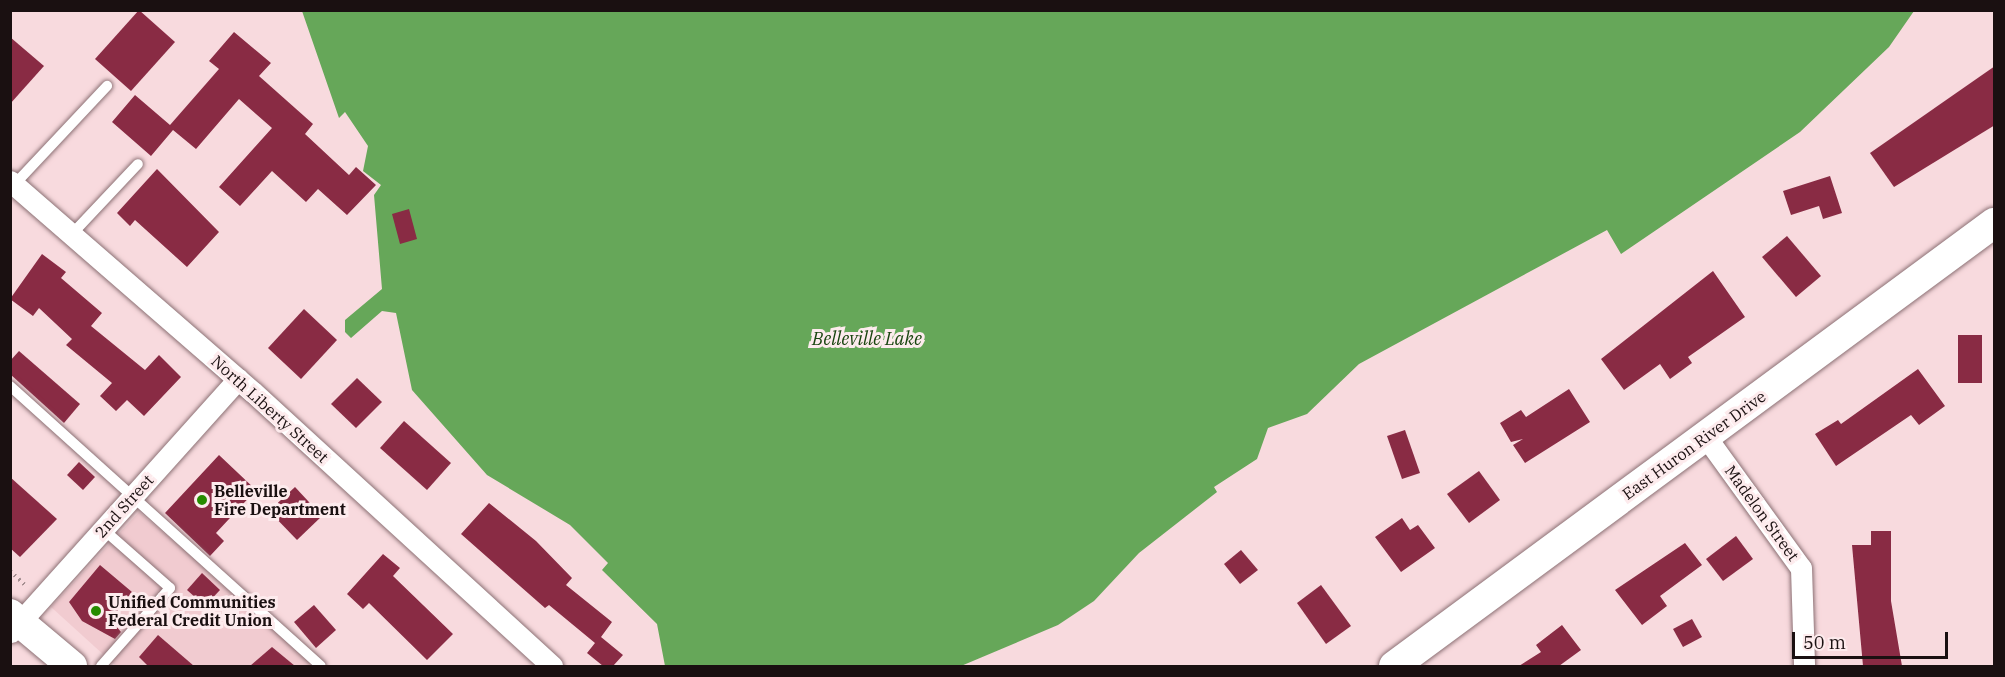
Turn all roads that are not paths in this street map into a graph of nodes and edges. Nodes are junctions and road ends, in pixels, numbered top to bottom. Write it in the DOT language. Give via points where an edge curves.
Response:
graph roads {
  1 [pos="107,86"];
  2 [pos="138,164"];
  3 [pos="12,183"];
  4 [pos="1995,223"];
  5 [pos="72,234"];
  6 [pos="238,379"];
  7 [pos="10,386"];
  8 [pos="1706,437"];
  9 [pos="131,498"];
  10 [pos="103,529"];
  11 [pos="14,622"];
  12 [pos="72,666"];
  13 [pos="100,666"];
  14 [pos="321,666"];
  15 [pos="552,666"];
  16 [pos="1394,666"];
  17 [pos="1804,666"];
  1 -- 3 [label="lane"];
  2 -- 5 [label="lane"];
  3 -- 5 [label="street, North Liberty Street"];
  4 -- 8 [label="main road, East Huron River Drive"];
  5 -- 6 [label="street, North Liberty Street"];
  6 -- 9 [label="street, 2nd Street"];
  6 -- 15 [label="street, North Liberty Street"];
  7 -- 9 [label="lane"];
  8 -- 16 [label="main road, East Huron River Drive"];
  8 -- 17 [label="street, Madelon Street" via="1801,568"];
  9 -- 10 [label="street, 2nd Street"];
  9 -- 14 [label="lane"];
  10 -- 11 [label="street, 2nd Street"];
  10 -- 13 [label="lane" via="170,588"];
  11 -- 12 [label="main road"];
}
